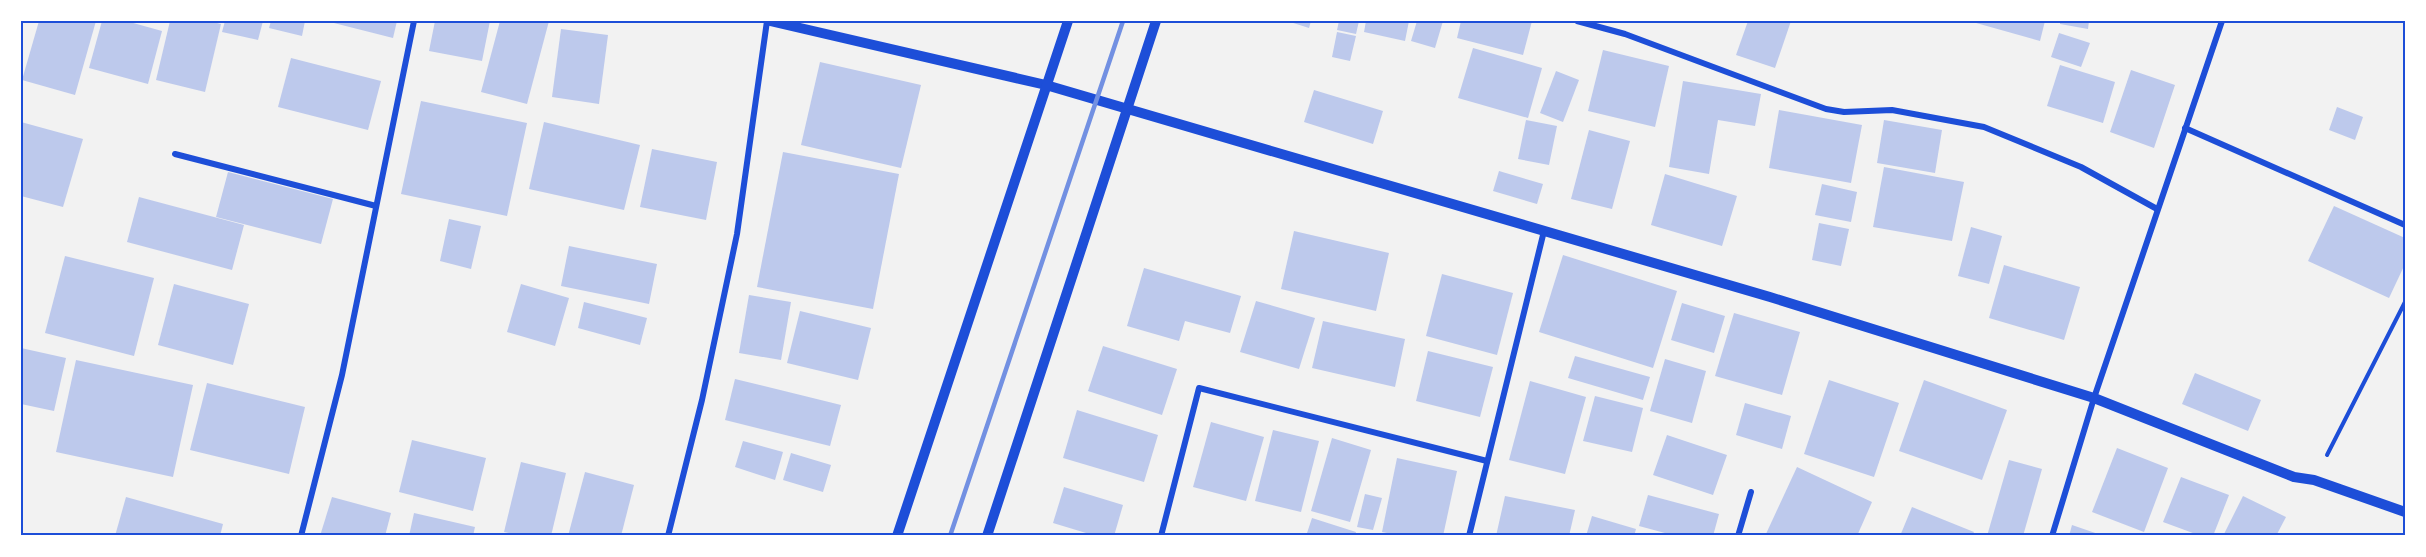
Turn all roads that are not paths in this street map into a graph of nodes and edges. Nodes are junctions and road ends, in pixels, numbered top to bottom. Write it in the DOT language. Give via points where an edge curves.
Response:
graph roads {
  1 [pos="414,21"];
  2 [pos="768,21"];
  3 [pos="1068,21"];
  4 [pos="1156,21"];
  5 [pos="1577,21"];
  6 [pos="2222,21"];
  7 [pos="1046,85"];
  8 [pos="1125,109"];
  9 [pos="2185,128"];
  10 [pos="175,154"];
  11 [pos="376,206"];
  12 [pos="2157,209"];
  13 [pos="2405,225"];
  14 [pos="1544,231"];
  15 [pos="2094,398"];
  16 [pos="1487,461"];
  17 [pos="1750,492"];
  18 [pos="2405,512"];
  19 [pos="301,536"];
  20 [pos="668,536"];
  21 [pos="897,536"];
  22 [pos="987,536"];
  23 [pos="1161,536"];
  24 [pos="1469,536"];
  25 [pos="1738,536"];
  26 [pos="2052,536"];
  1 -- 11 [label="street"];
  2 -- 7 [label="street"];
  2 -- 20 [label="street" via="737,234"];
  3 -- 7 [label="street"];
  4 -- 8 [label="street"];
  5 -- 12 [label="street" via="1625,34 1826,109 1892,110 1984,127 2081,167"];
  6 -- 9 [label="street"];
  7 -- 8 [label="street"];
  7 -- 21 [label="street"];
  8 -- 14 [label="street"];
  8 -- 22 [label="street"];
  9 -- 12 [label="street"];
  9 -- 13 [label="street"];
  10 -- 11 [label="street"];
  11 -- 19 [label="street" via="342,375"];
  12 -- 15 [label="street"];
  14 -- 15 [label="street"];
  14 -- 16 [label="street"];
  15 -- 18 [label="street" via="2294,477 2314,480"];
  15 -- 26 [label="street"];
  16 -- 23 [label="street" via="1199,388"];
  16 -- 24 [label="street"];
  17 -- 25 [label="street"];
}
